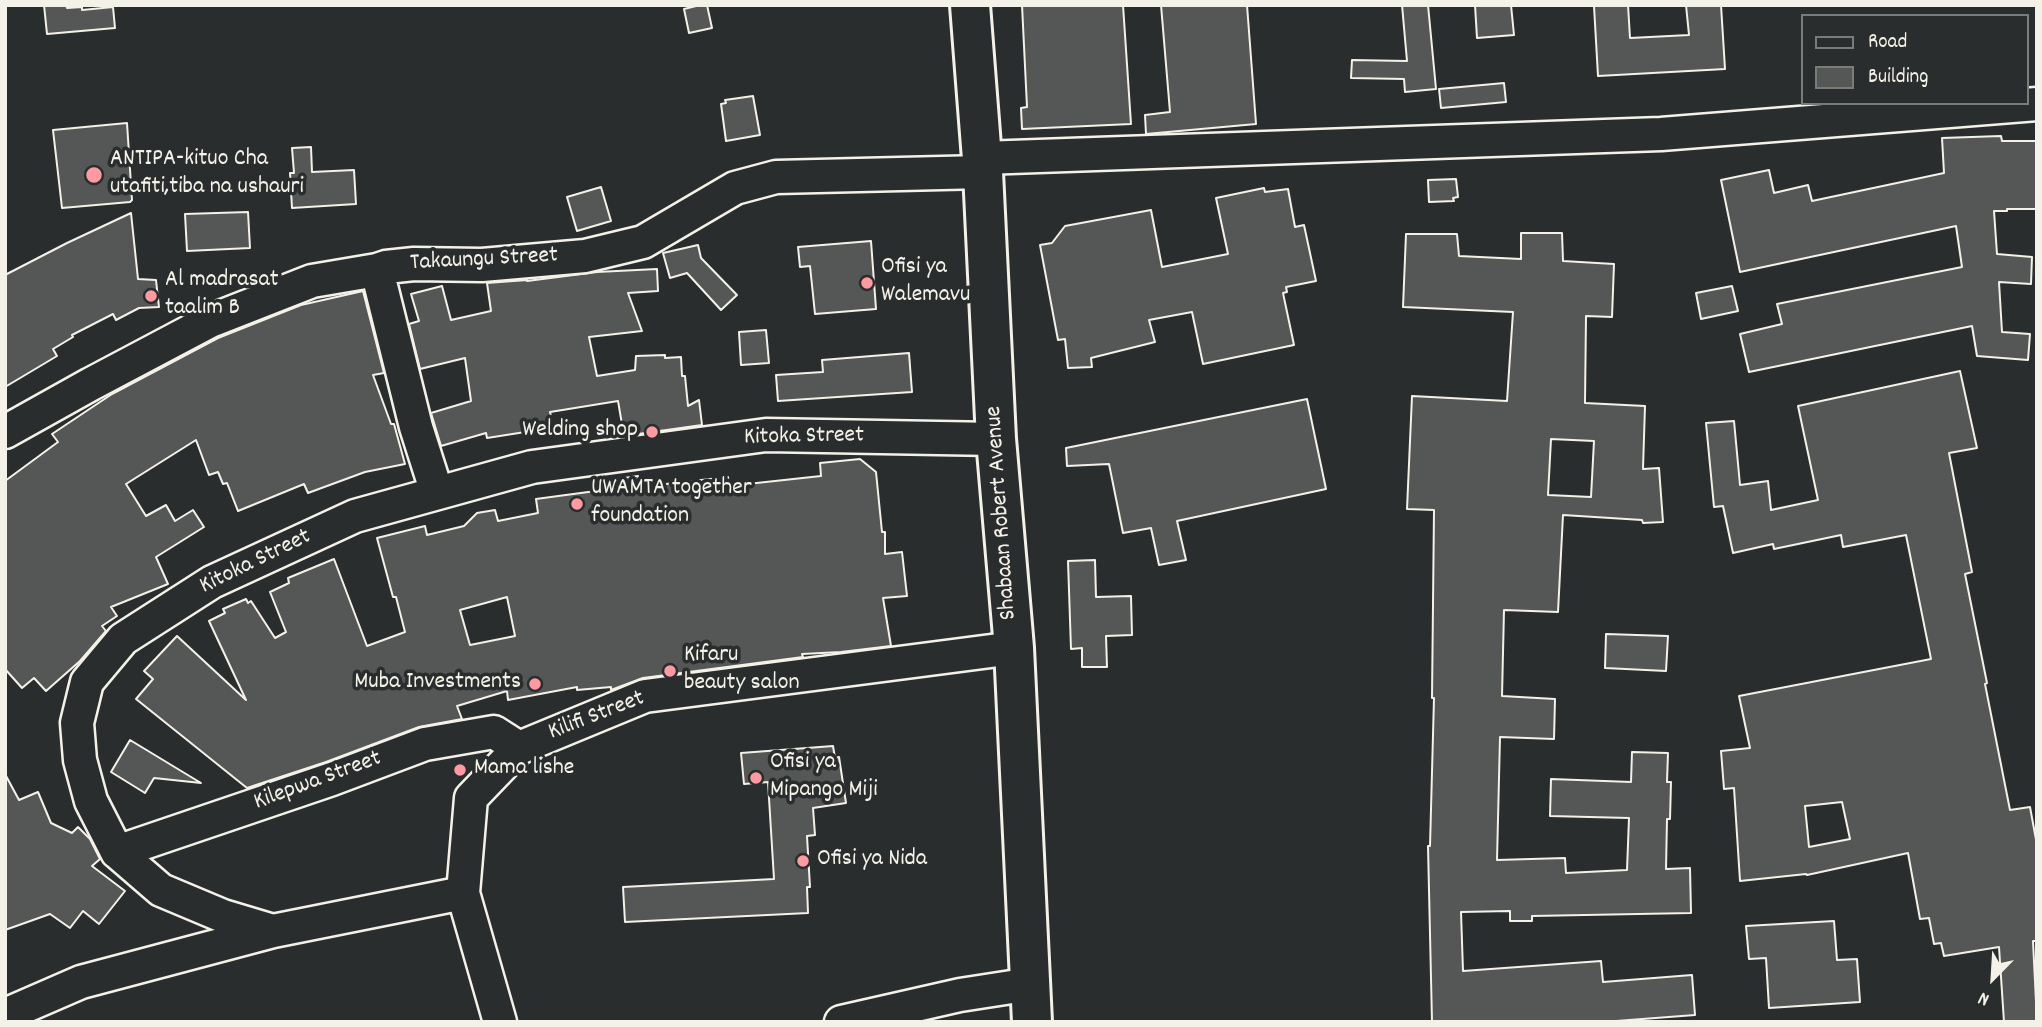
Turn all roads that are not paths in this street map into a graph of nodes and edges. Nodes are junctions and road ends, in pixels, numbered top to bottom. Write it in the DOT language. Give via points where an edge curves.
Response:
graph roads {
  1 [pos="970,5"];
  2 [pos="2024,105"];
  3 [pos="982,164"];
  4 [pos="377,270"];
  5 [pos="5,432"];
  6 [pos="996,439"];
  7 [pos="437,494"];
  8 [pos="1014,648"];
  9 [pos="519,748"];
  10 [pos="117,852"];
  11 [pos="463,893"];
  12 [pos="273,931"];
  13 [pos="1031,984"];
  14 [pos="5,1015"];
  15 [pos="500,1022"];
  16 [pos="841,1022"];
  17 [pos="1032,1022"];
  1 -- 3 [label="main road, Shabaan Robert Avenue"];
  2 -- 3 [label="street, Takaungu Street" via="1661,134"];
  3 -- 4 [label="street, Takaungu Street" via="776,177 735,188 643,242 585,256 482,265 414,264"];
  3 -- 6 [label="main road, Shabaan Robert Avenue"];
  4 -- 5 [label="street, Takaungu Street" via="312,281 210,321"];
  4 -- 7 [label="street"];
  6 -- 7 [label="street, Kitoka Street" via="766,435 532,467"];
  6 -- 8 [label="main road, Shabaan Robert Avenue"];
  7 -- 10 [label="street, Kitoka Street" via="355,516 212,582 123,639 87,682 77,723 79,760 91,801"];
  8 -- 9 [label="street, Kilifi Street" via="645,696"];
  8 -- 13 [label="main road, Shabaan Robert Avenue"];
  9 -- 10 [label="street, Kilepwa Street" via="494,732 425,744"];
  9 -- 11 [label="street, Kilifi Street" via="471,798"];
  10 -- 12 [label="street, Kitoka Street" via="161,890"];
  11 -- 12 [label="street, Kitoka Street"];
  11 -- 15 [label="street, Kilifi Street"];
  12 -- 14 [label="street" via="81,982"];
  13 -- 16 [label="street"];
  13 -- 17 [label="main road, Shabaan Robert Avenue"];
}
